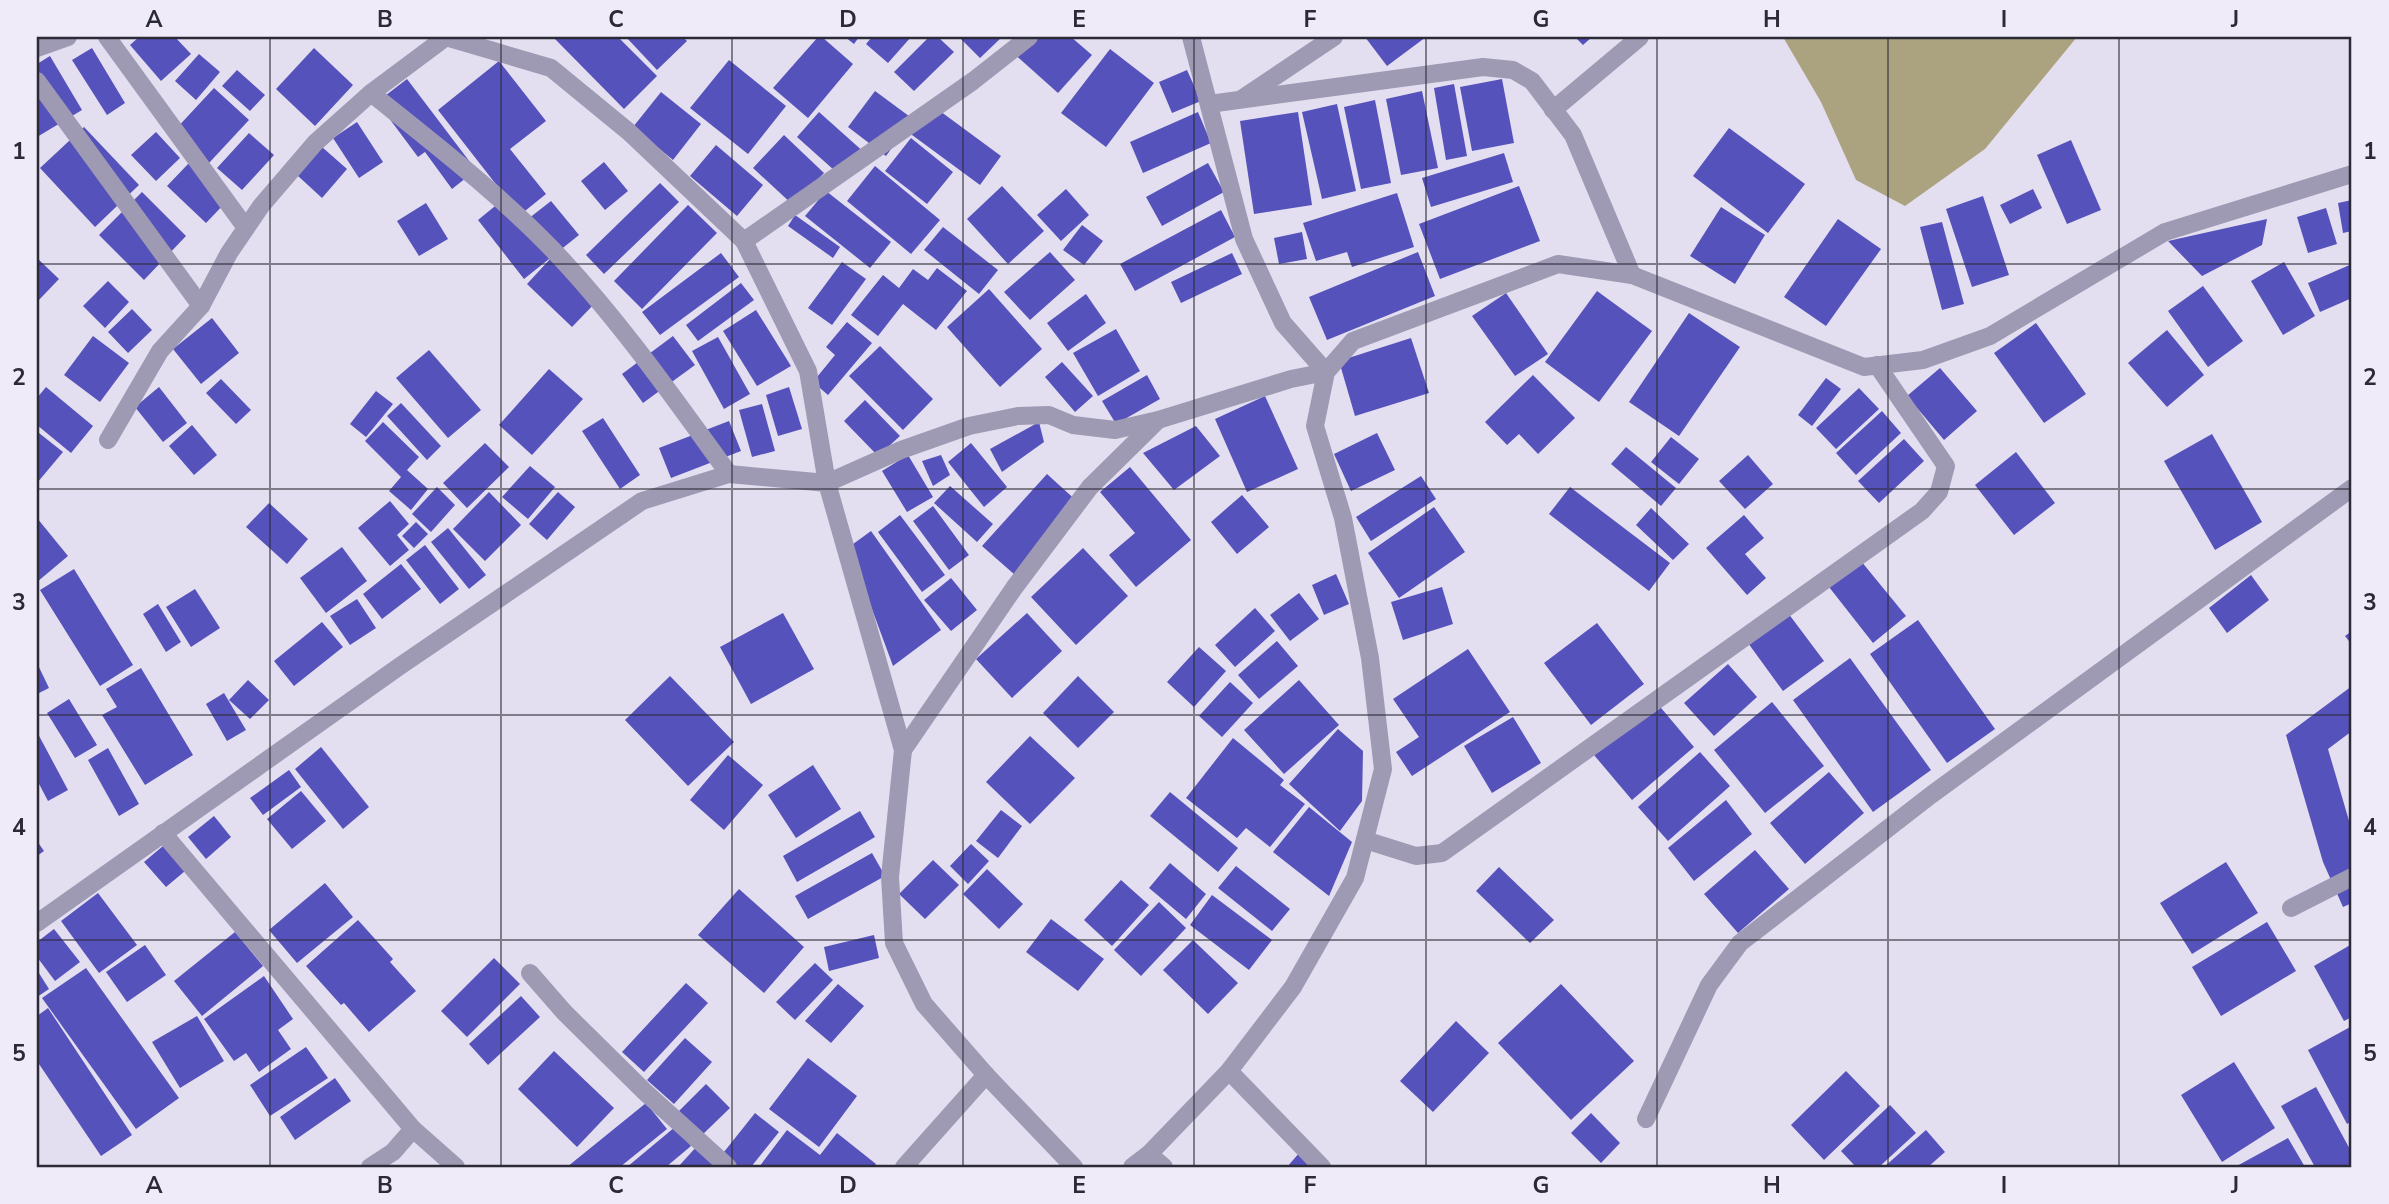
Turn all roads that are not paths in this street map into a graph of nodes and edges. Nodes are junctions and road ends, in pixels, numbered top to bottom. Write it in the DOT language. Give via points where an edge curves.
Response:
graph roads {
  1 [pos="68,37"];
  2 [pos="107,37"];
  3 [pos="446,37"];
  4 [pos="1029,37"];
  5 [pos="1191,37"];
  6 [pos="1334,37"];
  7 [pos="1640,37"];
  8 [pos="37,48"];
  9 [pos="37,80"];
  10 [pos="371,93"];
  11 [pos="1240,100"];
  12 [pos="1209,104"];
  13 [pos="1552,110"];
  14 [pos="2352,174"];
  15 [pos="246,228"];
  16 [pos="744,241"];
  17 [pos="1632,275"];
  18 [pos="201,306"];
  19 [pos="1877,365"];
  20 [pos="1326,372"];
  21 [pos="1158,420"];
  22 [pos="108,440"];
  23 [pos="729,474"];
  24 [pos="827,483"];
  25 [pos="2352,488"];
  26 [pos="904,750"];
  27 [pos="163,833"];
  28 [pos="1365,840"];
  29 [pos="2352,877"];
  30 [pos="2291,908"];
  31 [pos="37,923"];
  32 [pos="530,973"];
  33 [pos="1229,1071"];
  34 [pos="986,1075"];
  35 [pos="1646,1119"];
  36 [pos="412,1129"];
  37 [pos="1149,1154"];
  38 [pos="370,1167"];
  39 [pos="456,1167"];
  40 [pos="728,1167"];
  41 [pos="904,1167"];
  42 [pos="1074,1167"];
  43 [pos="1132,1167"];
  44 [pos="1164,1167"];
  45 [pos="1322,1167"];
  1 -- 8 [label="street"];
  2 -- 15 [label="street"];
  3 -- 10 [label="street"];
  3 -- 16 [label="street" via="551,68 629,132"];
  4 -- 16 [label="street"];
  5 -- 12 [label="street"];
  6 -- 11 [label="street"];
  7 -- 13 [label="street"];
  9 -- 18 [label="street"];
  10 -- 15 [label="street" via="316,143"];
  10 -- 23 [label="street" via="490,191 551,249 621,327"];
  11 -- 12 [label="street"];
  11 -- 13 [label="street" via="1483,66 1513,70 1532,80"];
  12 -- 20 [label="street" via="1244,239 1283,323"];
  13 -- 17 [label="street" via="1573,135"];
  14 -- 19 [label="street" via="2165,232 1990,336 1923,360"];
  15 -- 18 [label="street"];
  16 -- 24 [label="street" via="808,371"];
  17 -- 19 [label="street" via="1864,367"];
  17 -- 20 [label="street" via="1558,264 1353,341"];
  18 -- 22 [label="street" via="160,351"];
  19 -- 28 [label="street" via="1945,466 1939,492 1922,511 1442,853 1416,856"];
  20 -- 21 [label="street"];
  20 -- 28 [label="street" via="1315,426 1346,531 1370,658 1383,769"];
  21 -- 24 [label="street" via="1115,430 1073,425 1049,415 1018,416 969,426"];
  21 -- 26 [label="street" via="1090,487 1014,588"];
  23 -- 24 [label="street"];
  23 -- 27 [label="street" via="642,501"];
  24 -- 26 [label="street"];
  25 -- 35 [label="street" via="1931,795 1740,943 1709,985"];
  26 -- 34 [label="street" via="890,877 894,943 924,1004"];
  27 -- 31 [label="street"];
  27 -- 36 [label="street"];
  28 -- 33 [label="street" via="1355,878 1293,987"];
  29 -- 30 [label="street"];
  32 -- 40 [label="street" via="645,1093"];
  33 -- 37 [label="street"];
  33 -- 45 [label="street"];
  34 -- 41 [label="street"];
  34 -- 42 [label="street"];
  36 -- 38 [label="street" via="393,1152"];
  36 -- 39 [label="street"];
  37 -- 43 [label="street"];
  37 -- 44 [label="street"];
}
